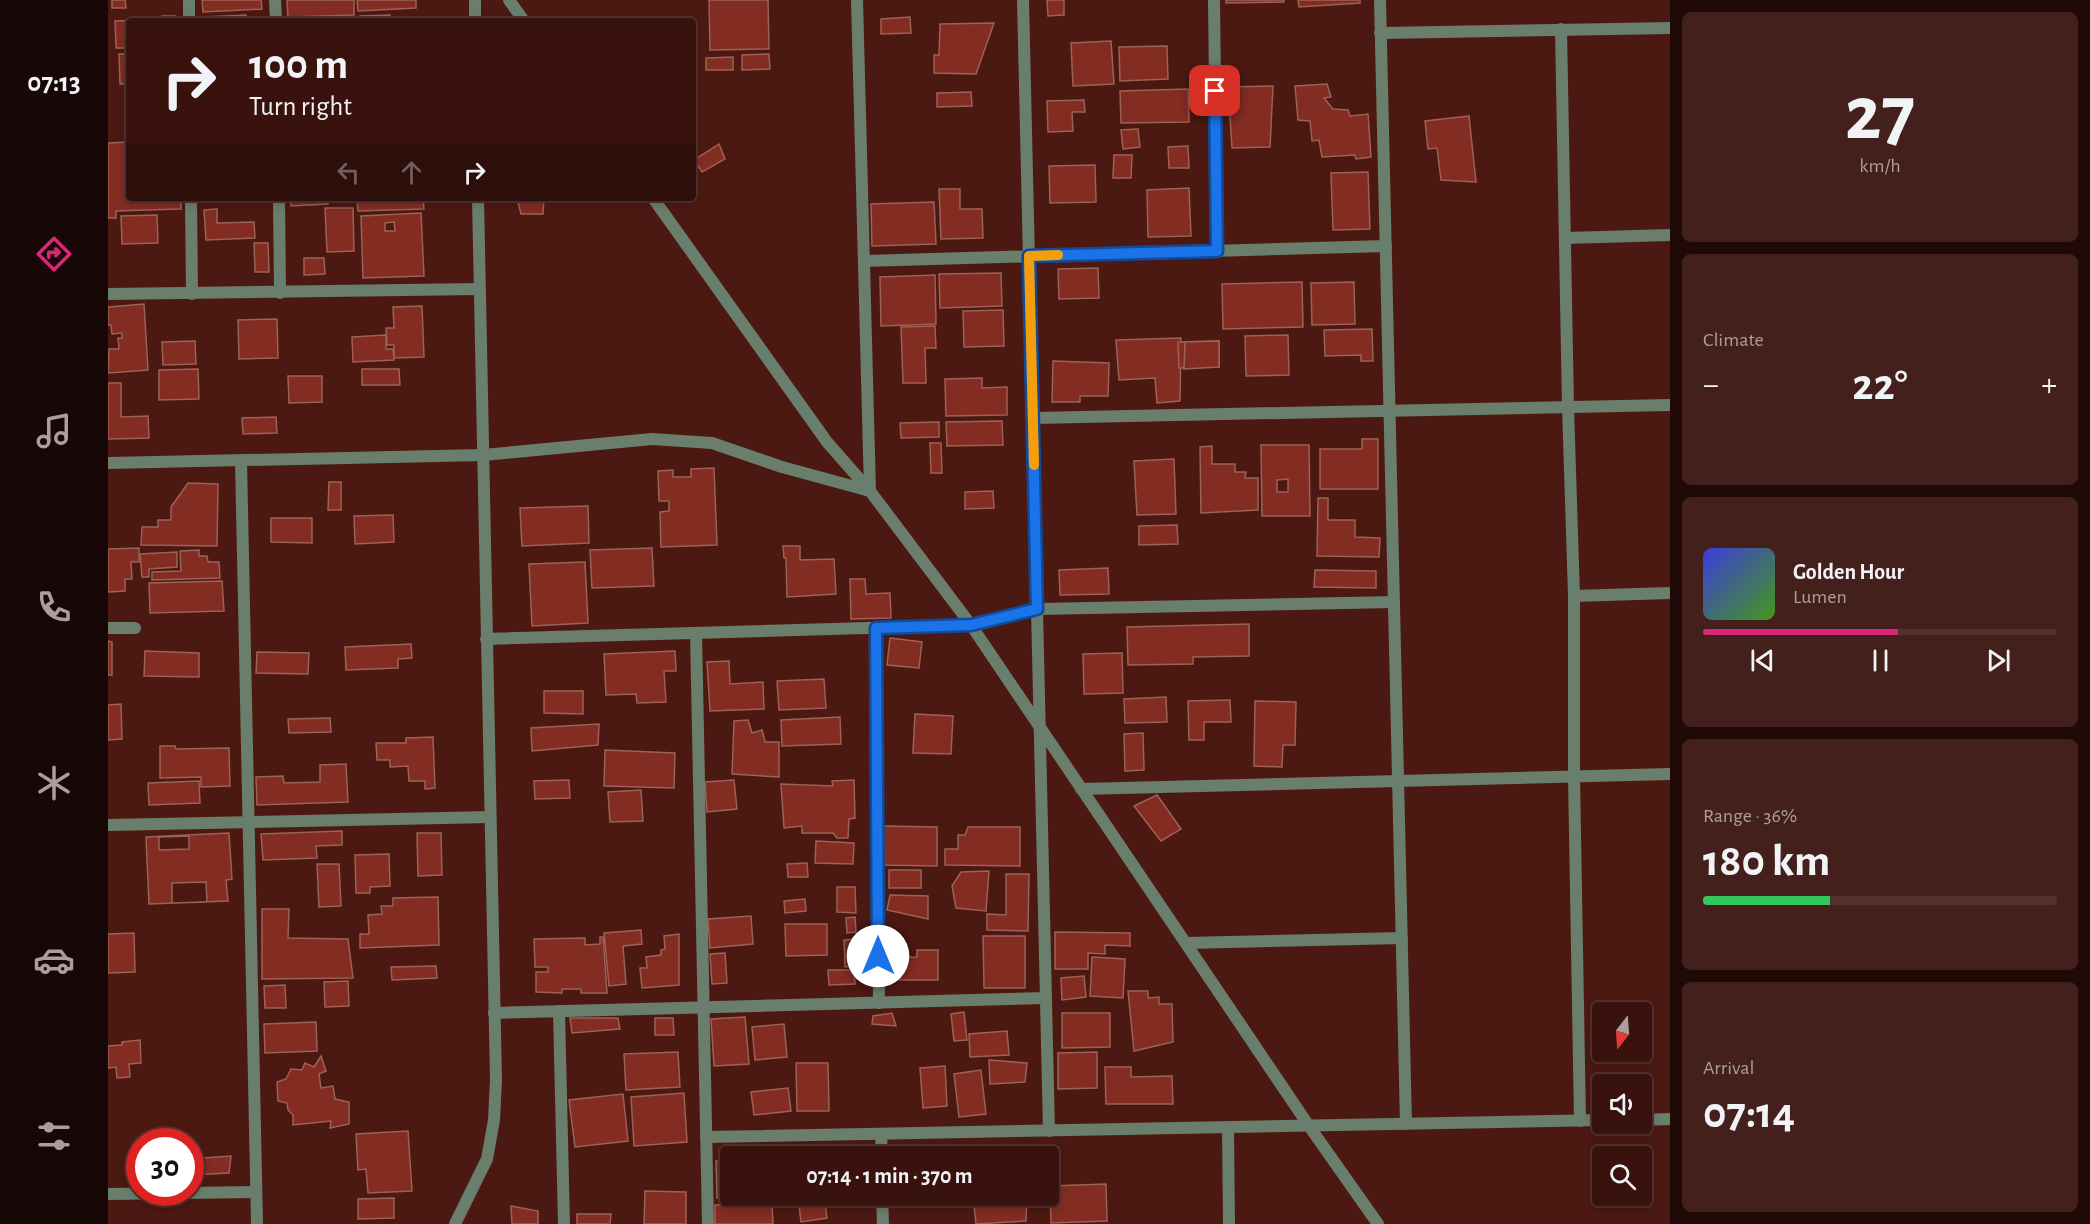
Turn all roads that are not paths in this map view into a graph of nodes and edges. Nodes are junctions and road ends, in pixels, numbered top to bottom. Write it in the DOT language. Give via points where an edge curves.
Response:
graph roads {
  1 [pos="189,0"];
  2 [pos="275,0"];
  3 [pos="475,0"];
  4 [pos="509,0"];
  5 [pos="857,0"];
  6 [pos="1023,0"];
  7 [pos="1214,0"];
  8 [pos="1380,0"];
  9 [pos="189,18"];
  10 [pos="276,18"];
  11 [pos="475,18"];
  12 [pos="522,18"];
  13 [pos="1670,28"];
  14 [pos="1561,29"];
  15 [pos="1380,33"];
  16 [pos="191,201"];
  17 [pos="279,201"];
  18 [pos="478,201"];
  19 [pos="654,201"];
  20 [pos="1670,236"];
  21 [pos="1565,238"];
  22 [pos="1386,246"];
  23 [pos="1217,251"];
  24 [pos="1029,256"];
  25 [pos="864,261"];
  26 [pos="479,289"];
  27 [pos="280,293"];
  28 [pos="108,294"];
  29 [pos="192,294"];
  30 [pos="1670,405"];
  31 [pos="1568,407"];
  32 [pos="1390,411"];
  33 [pos="1033,418"];
  34 [pos="483,455"];
  35 [pos="241,461"];
  36 [pos="108,463"];
  37 [pos="870,491"];
  38 [pos="1670,593"];
  39 [pos="1575,596"];
  40 [pos="1394,602"];
  41 [pos="1037,609"];
  42 [pos="971,625"];
  43 [pos="108,628"];
  44 [pos="135,628"];
  45 [pos="876,628"];
  46 [pos="696,633"];
  47 [pos="486,639"];
  48 [pos="1040,725"];
  49 [pos="1670,774"];
  50 [pos="1574,776"];
  51 [pos="1398,781"];
  52 [pos="1081,789"];
  53 [pos="490,817"];
  54 [pos="248,822"];
  55 [pos="108,825"];
  56 [pos="1402,938"];
  57 [pos="1186,943"];
  58 [pos="1046,998"];
  59 [pos="879,1003"];
  60 [pos="703,1008"];
  61 [pos="559,1011"];
  62 [pos="494,1013"];
  63 [pos="1670,1119"];
  64 [pos="1592,1120"];
  65 [pos="1652,1120"];
  66 [pos="1580,1121"];
  67 [pos="1406,1124"];
  68 [pos="1309,1126"];
  69 [pos="1228,1127"];
  70 [pos="1049,1131"];
  71 [pos="881,1134"];
  72 [pos="706,1137"];
  73 [pos="882,1146"];
  74 [pos="256,1192"];
  75 [pos="108,1194"];
  76 [pos="882,1206"];
  77 [pos="257,1224"];
  78 [pos="455,1224"];
  79 [pos="564,1224"];
  80 [pos="708,1224"];
  81 [pos="883,1224"];
  82 [pos="1229,1224"];
  83 [pos="1378,1224"];
  1 -- 9 [label="street"];
  2 -- 10 [label="street"];
  3 -- 11 [label="street"];
  4 -- 12 [label="street"];
  5 -- 25 [label="street"];
  6 -- 24 [label="street"];
  7 -- 23 [label="street"];
  8 -- 15 [label="street"];
  13 -- 14 [label="street"];
  14 -- 15 [label="street"];
  14 -- 21 [label="street"];
  15 -- 22 [label="street"];
  16 -- 29 [label="street"];
  17 -- 27 [label="street"];
  18 -- 26 [label="street"];
  19 -- 37 [label="street" via="827,442"];
  20 -- 21 [label="street"];
  21 -- 31 [label="street"];
  22 -- 23 [label="street"];
  22 -- 32 [label="street"];
  23 -- 24 [label="street"];
  24 -- 25 [label="street"];
  24 -- 33 [label="street"];
  25 -- 37 [label="street"];
  26 -- 27 [label="street"];
  26 -- 34 [label="street"];
  27 -- 29 [label="street"];
  28 -- 29 [label="street"];
  30 -- 31 [label="street"];
  31 -- 32 [label="street"];
  31 -- 39 [label="street"];
  32 -- 33 [label="street"];
  32 -- 40 [label="street"];
  33 -- 41 [label="street"];
  34 -- 35 [label="street"];
  34 -- 37 [label="street" via="652,439 712,443"];
  34 -- 47 [label="street"];
  35 -- 36 [label="street"];
  35 -- 54 [label="street"];
  37 -- 42 [label="street"];
  38 -- 39 [label="street"];
  39 -- 50 [label="street"];
  40 -- 41 [label="street"];
  40 -- 51 [label="street"];
  41 -- 42 [label="street"];
  41 -- 48 [label="street"];
  42 -- 45 [label="street"];
  42 -- 48 [label="street"];
  43 -- 44 [label="street"];
  45 -- 46 [label="street"];
  45 -- 59 [label="street"];
  46 -- 47 [label="street"];
  46 -- 60 [label="street"];
  47 -- 53 [label="street"];
  48 -- 52 [label="street"];
  48 -- 58 [label="street"];
  49 -- 50 [label="street"];
  50 -- 51 [label="street"];
  50 -- 66 [label="street"];
  51 -- 52 [label="street"];
  51 -- 56 [label="street"];
  52 -- 57 [label="street"];
  53 -- 54 [label="street"];
  53 -- 62 [label="street"];
  54 -- 55 [label="street"];
  54 -- 74 [label="street"];
  56 -- 57 [label="street"];
  56 -- 67 [label="street"];
  57 -- 68 [label="street"];
  58 -- 59 [label="street"];
  58 -- 70 [label="street"];
  59 -- 60 [label="street"];
  60 -- 61 [label="street"];
  60 -- 72 [label="street"];
  61 -- 62 [label="street"];
  61 -- 79 [label="street"];
  62 -- 78 [label="street" via="495,1110 487,1159"];
  63 -- 65 [label="street"];
  64 -- 66 [label="street"];
  66 -- 67 [label="street"];
  67 -- 68 [label="street"];
  68 -- 69 [label="street"];
  68 -- 83 [label="street"];
  69 -- 70 [label="street"];
  69 -- 82 [label="street"];
  70 -- 71 [label="street"];
  71 -- 72 [label="street"];
  71 -- 73 [label="street"];
  72 -- 80 [label="street"];
  74 -- 75 [label="street"];
  74 -- 77 [label="street"];
  76 -- 81 [label="street"];
}
